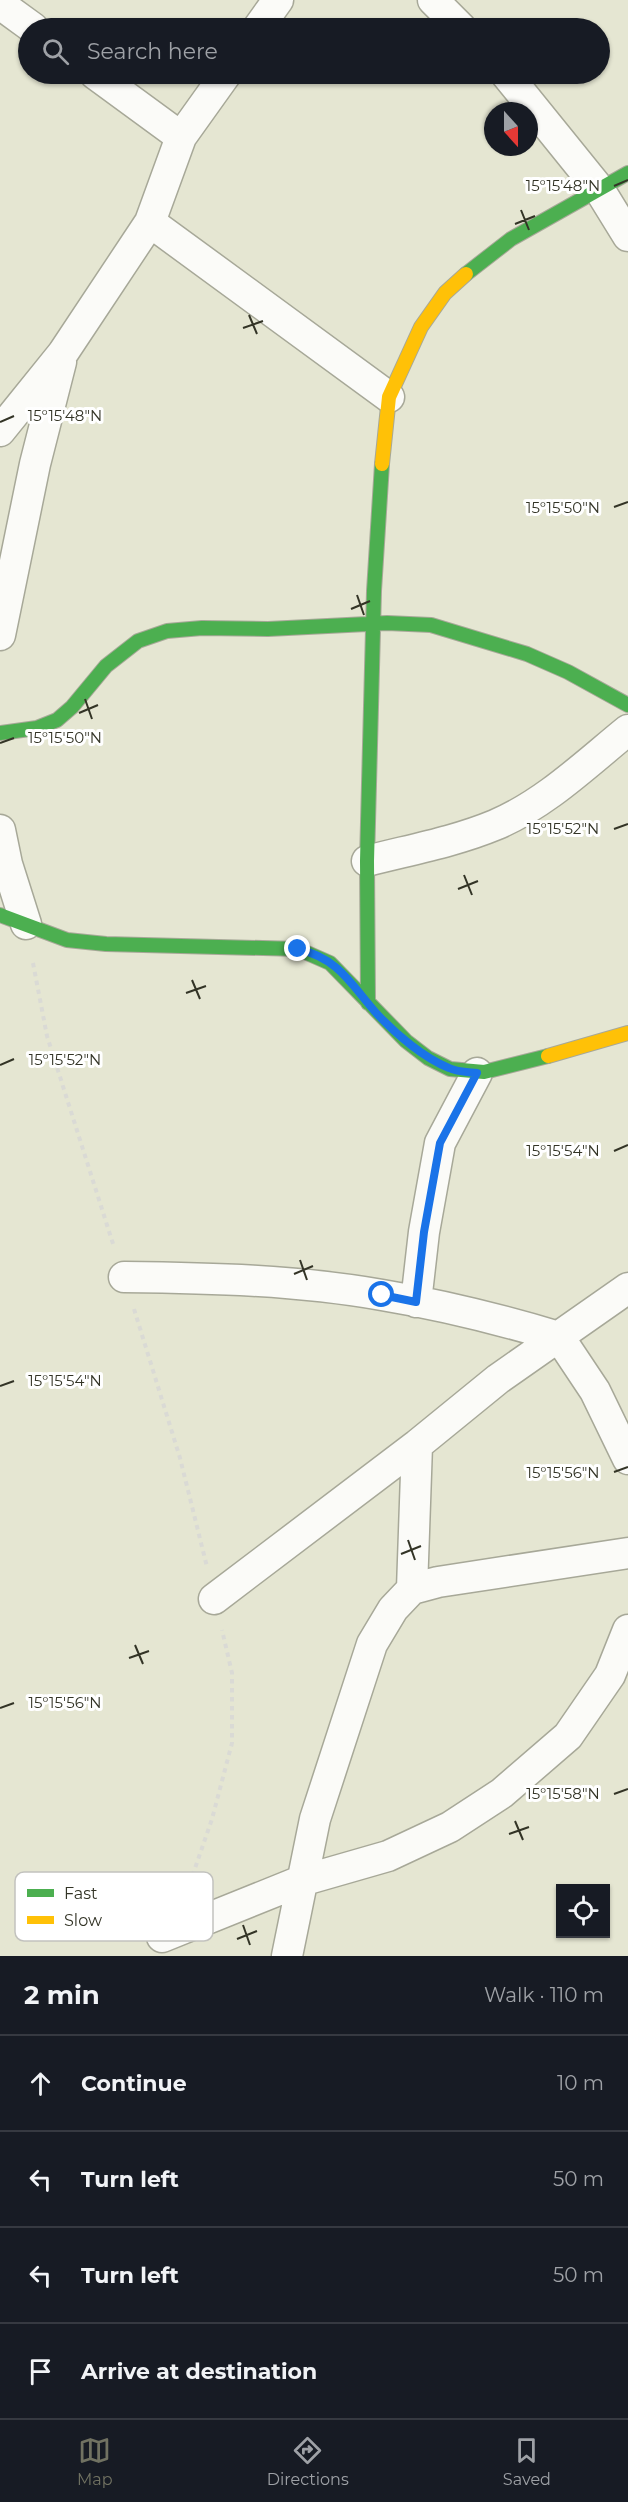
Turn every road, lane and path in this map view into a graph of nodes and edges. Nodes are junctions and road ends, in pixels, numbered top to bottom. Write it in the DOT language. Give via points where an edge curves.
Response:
graph roads {
  1 [pos="278,0"];
  2 [pos="433,0"];
  3 [pos="0,4"];
  4 [pos="19,18"];
  5 [pos="265,18"];
  6 [pos="451,18"];
  7 [pos="109,84"];
  8 [pos="219,84"];
  9 [pos="514,84"];
  10 [pos="181,136"];
  11 [pos="628,173"];
  12 [pos="599,189"];
  13 [pos="150,222"];
  14 [pos="628,236"];
  15 [pos="63,353"];
  16 [pos="389,398"];
  17 [pos="0,431"];
  18 [pos="373,623"];
  19 [pos="0,635"];
  20 [pos="628,705"];
  21 [pos="628,730"];
  22 [pos="0,733"];
  23 [pos="0,830"];
  24 [pos="367,861"];
  25 [pos="13,920"];
  26 [pos="368,1003"];
  27 [pos="628,1033"];
  28 [pos="477,1073"];
  29 [pos="124,1277"];
  30 [pos="628,1288"];
  31 [pos="416,1302"];
  32 [pos="559,1337"];
  33 [pos="417,1445"];
  34 [pos="628,1459"];
  35 [pos="628,1553"];
  36 [pos="412,1589"];
  37 [pos="214,1599"];
  38 [pos="628,1630"];
  39 [pos="194,1872"];
  40 [pos="301,1881"];
  41 [pos="213,1916"];
  42 [pos="287,1956"];
  1 -- 5 [label="street"];
  2 -- 6 [label="street"];
  3 -- 4 [label="street"];
  7 -- 10 [label="street"];
  8 -- 10 [label="street"];
  9 -- 12 [label="street"];
  10 -- 13 [label="street"];
  11 -- 12 [label="street"];
  12 -- 14 [label="street"];
  12 -- 16 [label="street" via="511,239 445,293 421,327"];
  13 -- 15 [label="street"];
  13 -- 16 [label="street"];
  15 -- 17 [label="street"];
  15 -- 19 [label="street" via="35,464"];
  16 -- 18 [label="street"];
  18 -- 20 [label="street" via="429,624 477,636 572,672"];
  18 -- 22 [label="street" via="164,632 140,640 108,664 51,723"];
  18 -- 24 [label="street"];
  21 -- 24 [label="street" via="556,789 496,825"];
  23 -- 25 [label="street"];
  24 -- 26 [label="street"];
  25 -- 26 [label="street" via="67,940 298,949 317,953 348,977"];
  25 -- 29 [label="path"];
  26 -- 28 [label="street" via="432,1060 451,1069"];
  27 -- 28 [label="street"];
  28 -- 31 [label="street" via="440,1143"];
  29 -- 31 [label="street" via="302,1284"];
  29 -- 37 [label="path" via="180,1458"];
  30 -- 32 [label="street"];
  31 -- 32 [label="street" via="511,1322"];
  32 -- 33 [label="street" via="498,1379"];
  32 -- 34 [label="street" via="595,1391"];
  33 -- 36 [label="street"];
  33 -- 37 [label="street"];
  35 -- 36 [label="street"];
  36 -- 40 [label="street" via="393,1609 372,1644 328,1774"];
  37 -- 39 [label="path" via="232,1673 232,1743"];
  38 -- 40 [label="street" via="610,1675 568,1736 502,1793 450,1827 388,1856"];
  40 -- 41 [label="street"];
  40 -- 42 [label="street"];
}
